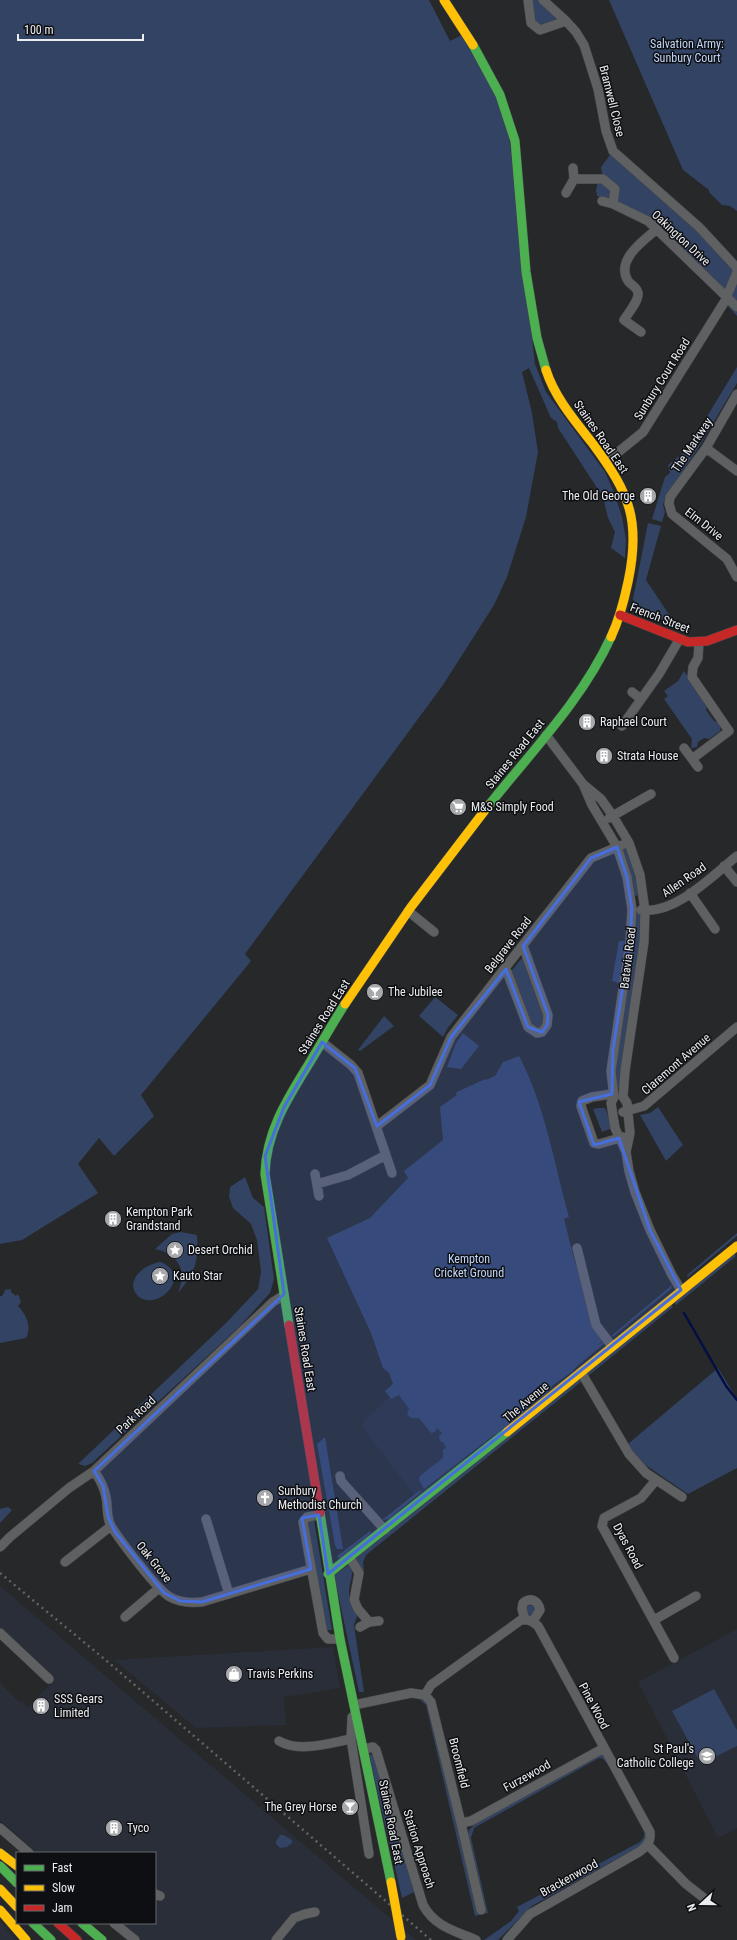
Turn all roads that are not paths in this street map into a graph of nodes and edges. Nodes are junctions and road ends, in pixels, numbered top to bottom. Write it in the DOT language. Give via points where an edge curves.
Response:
graph roads {
  1 [pos="444,0"];
  2 [pos="528,0"];
  3 [pos="543,0"];
  4 [pos="566,21"];
  5 [pos="573,168"];
  6 [pos="574,180"];
  7 [pos="566,193"];
  8 [pos="663,195"];
  9 [pos="602,201"];
  10 [pos="613,204"];
  11 [pos="657,229"];
  12 [pos="737,268"];
  13 [pos="737,272"];
  14 [pos="726,298"];
  15 [pos="737,308"];
  16 [pos="641,332"];
  17 [pos="737,394"];
  18 [pos="706,448"];
  19 [pos="606,462"];
  20 [pos="737,471"];
  21 [pos="669,508"];
  22 [pos="737,577"];
  23 [pos="620,615"];
  24 [pos="737,630"];
  25 [pos="679,640"];
  26 [pos="699,643"];
  27 [pos="632,692"];
  28 [pos="641,699"];
  29 [pos="622,726"];
  30 [pos="546,735"];
  31 [pos="684,748"];
  32 [pos="692,759"];
  33 [pos="698,767"];
  34 [pos="583,784"];
  35 [pos="651,794"];
  36 [pos="613,816"];
  37 [pos="604,821"];
  38 [pos="629,842"];
  39 [pos="617,847"];
  40 [pos="737,856"];
  41 [pos="724,866"];
  42 [pos="737,882"];
  43 [pos="690,893"];
  44 [pos="632,908"];
  45 [pos="408,911"];
  46 [pos="645,911"];
  47 [pos="715,929"];
  48 [pos="434,932"];
  49 [pos="524,946"];
  50 [pos="506,969"];
  51 [pos="737,1027"];
  52 [pos="322,1042"];
  53 [pos="613,1096"];
  54 [pos="623,1097"];
  55 [pos="626,1110"];
  56 [pos="614,1111"];
  57 [pos="377,1126"];
  58 [pos="630,1133"];
  59 [pos="619,1138"];
  60 [pos="626,1152"];
  61 [pos="386,1155"];
  62 [pos="392,1173"];
  63 [pos="315,1174"];
  64 [pos="317,1184"];
  65 [pos="319,1196"];
  66 [pos="577,1248"];
  67 [pos="736,1248"];
  68 [pos="681,1290"];
  69 [pos="284,1295"];
  70 [pos="612,1346"];
  71 [pos="581,1372"];
  72 [pos="94,1471"];
  73 [pos="340,1476"];
  74 [pos="656,1480"];
  75 [pos="682,1497"];
  76 [pos="319,1515"];
  77 [pos="206,1519"];
  78 [pos="111,1526"];
  79 [pos="385,1530"];
  80 [pos="0,1547"];
  81 [pos="350,1558"];
  82 [pos="64,1563"];
  83 [pos="311,1569"];
  84 [pos="328,1574"];
  85 [pos="159,1588"];
  86 [pos="229,1594"];
  87 [pos="696,1596"];
  88 [pos="124,1619"];
  89 [pos="654,1620"];
  90 [pos="379,1621"];
  91 [pos="369,1622"];
  92 [pos="360,1627"];
  93 [pos="0,1633"];
  94 [pos="340,1639"];
  95 [pos="674,1658"];
  96 [pos="49,1679"];
  97 [pos="425,1695"];
  98 [pos="354,1708"];
  99 [pos="351,1739"];
  100 [pos="279,1741"];
  101 [pos="604,1748"];
  102 [pos="364,1749"];
  103 [pos="462,1823"];
  104 [pos="0,1828"];
  105 [pos="648,1845"];
  106 [pos="28,1852"];
  107 [pos="0,1853"];
  108 [pos="368,1854"];
  109 [pos="16,1865"];
  110 [pos="0,1866"];
  111 [pos="16,1882"];
  112 [pos="0,1889"];
  113 [pos="704,1898"];
  114 [pos="16,1906"];
  115 [pos="0,1910"];
  116 [pos="481,1910"];
  117 [pos="315,1912"];
  118 [pos="34,1924"];
  119 [pos="59,1924"];
  120 [pos="83,1924"];
  121 [pos="115,1924"];
  122 [pos="401,1938"];
  123 [pos="26,1940"];
  124 [pos="51,1940"];
  125 [pos="77,1940"];
  126 [pos="102,1940"];
  127 [pos="135,1940"];
  128 [pos="276,1940"];
  129 [pos="476,1940"];
  130 [pos="507,1940"];
  1 -- 19 [label="main road, Staines Road East" via="490,71 513,133 529,291 546,372 566,408"];
  2 -- 4 [label="street" via="532,23 540,30"];
  3 -- 4 [label="street, Bramwell Close"];
  4 -- 8 [label="street, Bramwell Close" via="576,32 590,60 613,151"];
  5 -- 6 [label="street"];
  6 -- 7 [label="street"];
  6 -- 10 [label="street" via="603,179 615,189"];
  8 -- 12 [label="street, Oakington Drive" via="700,227"];
  9 -- 10 [label="street, Oakington Drive"];
  10 -- 11 [label="street, Oakington Drive" via="648,221"];
  11 -- 14 [label="street, Oakington Drive"];
  11 -- 16 [label="street" via="631,251 626,267 628,281 638,293 624,320"];
  13 -- 14 [label="street"];
  14 -- 15 [label="street, Oakington Drive"];
  14 -- 19 [label="street, Sunbury Court Road" via="643,432"];
  17 -- 18 [label="street, The Markway"];
  18 -- 20 [label="street"];
  18 -- 21 [label="street, The Markway" via="670,497"];
  19 -- 23 [label="main road, Staines Road East" via="630,507 634,536"];
  21 -- 22 [label="street, Elm Drive" via="684,525 727,559"];
  23 -- 25 [label="main road, French Street"];
  23 -- 30 [label="main road, Staines Road East" via="613,634 591,674"];
  24 -- 26 [label="main road, French Street"];
  25 -- 26 [label="main road, French Street"];
  25 -- 28 [label="street"];
  26 -- 32 [label="street" via="698,658 693,667 692,677 732,735"];
  27 -- 28 [label="street"];
  28 -- 29 [label="street"];
  30 -- 34 [label="street, Batavia Road"];
  30 -- 45 [label="main road, Staines Road East"];
  31 -- 32 [label="street"];
  32 -- 33 [label="street"];
  34 -- 36 [label="street, Batavia Road" via="601,800"];
  34 -- 37 [label="street, Batavia Road" via="592,805"];
  35 -- 36 [label="street"];
  36 -- 37 [label="street"];
  36 -- 38 [label="street, Batavia Road"];
  37 -- 39 [label="street, Batavia Road"];
  38 -- 39 [label="street, Belgrave Road"];
  38 -- 46 [label="street, Batavia Road" via="640,875"];
  39 -- 44 [label="street, Batavia Road" via="627,877"];
  39 -- 49 [label="street, Belgrave Road" via="591,858"];
  40 -- 41 [label="street, Allen Road"];
  41 -- 42 [label="street, Allen Road"];
  41 -- 43 [label="street, Allen Road"];
  43 -- 46 [label="street, Allen Road" via="676,904 664,909"];
  43 -- 47 [label="street"];
  44 -- 46 [label="street, Allen Road"];
  44 -- 53 [label="street, Batavia Road" via="630,941 613,1050"];
  45 -- 48 [label="street"];
  45 -- 52 [label="main road, Staines Road East"];
  46 -- 54 [label="street, Batavia Road" via="644,942"];
  49 -- 50 [label="street, Belgrave Road"];
  49 -- 50 [label="street" via="548,1015 548,1025 542,1032 537,1033 528,1028"];
  50 -- 57 [label="street, Belgrave Road" via="451,1037 430,1085"];
  51 -- 55 [label="street, Claremont Avenue" via="644,1106"];
  52 -- 57 [label="street" via="355,1068"];
  52 -- 69 [label="main road, Staines Road East" via="284,1107 265,1156 265,1174"];
  53 -- 54 [label="street"];
  53 -- 56 [label="street, Batavia Road" via="611,1103"];
  53 -- 59 [label="street" via="587,1098 582,1101 581,1106 594,1143"];
  54 -- 55 [label="street, Batavia Road" via="627,1103"];
  55 -- 56 [label="street"];
  55 -- 58 [label="street, Batavia Road"];
  56 -- 59 [label="street, Batavia Road" via="615,1128"];
  57 -- 61 [label="street"];
  58 -- 59 [label="street"];
  58 -- 60 [label="street, Batavia Road"];
  59 -- 60 [label="street, Batavia Road"];
  60 -- 68 [label="street, Batavia Road" via="635,1192 650,1230"];
  61 -- 62 [label="street"];
  61 -- 64 [label="street" via="348,1175"];
  63 -- 64 [label="street"];
  64 -- 65 [label="street"];
  66 -- 70 [label="street" via="596,1325"];
  67 -- 68 [label="main road, The Avenue"];
  68 -- 70 [label="main road, The Avenue"];
  69 -- 72 [label="street, Park Road" via="272,1302"];
  69 -- 76 [label="main road, Staines Road East"];
  70 -- 71 [label="main road, The Avenue"];
  71 -- 74 [label="street" via="628,1454"];
  71 -- 79 [label="main road, The Avenue"];
  72 -- 78 [label="street, Oak Grove" via="103,1486"];
  72 -- 80 [label="street, Park Road" via="69,1488"];
  73 -- 79 [label="street" via="341,1481"];
  74 -- 75 [label="street"];
  74 -- 89 [label="street, Dyas Road" via="641,1498 604,1518 602,1526"];
  76 -- 83 [label="street" via="307,1517 303,1522"];
  76 -- 84 [label="main road, Staines Road East"];
  77 -- 86 [label="street"];
  78 -- 82 [label="street"];
  78 -- 85 [label="street, Oak Grove"];
  79 -- 81 [label="main road, The Avenue"];
  81 -- 84 [label="main road, The Avenue"];
  81 -- 91 [label="street" via="359,1573 354,1595 355,1604"];
  83 -- 86 [label="street, Oak Grove"];
  83 -- 94 [label="street" via="323,1632 328,1639"];
  84 -- 94 [label="main road, Staines Road East"];
  85 -- 86 [label="street, Oak Grove" via="170,1598 190,1604"];
  85 -- 88 [label="street"];
  87 -- 89 [label="street"];
  89 -- 95 [label="street, Dyas Road"];
  90 -- 91 [label="street"];
  91 -- 92 [label="street"];
  93 -- 96 [label="street"];
  94 -- 98 [label="main road, Staines Road East"];
  97 -- 98 [label="street" via="411,1692"];
  97 -- 101 [label="street, Pine Wood" via="431,1685 521,1620 529,1620 538,1626"];
  97 -- 103 [label="street, Broomfield" via="434,1711"];
  98 -- 99 [label="street, Staines Road East"];
  98 -- 102 [label="main road, Staines Road East"];
  99 -- 100 [label="street" via="310,1746 287,1746"];
  99 -- 108 [label="street, Staines Road East"];
  101 -- 103 [label="street, Furzewood" via="471,1821"];
  101 -- 105 [label="street, Pine Wood" via="650,1832 651,1839"];
  102 -- 122 [label="main road, Staines Road East, bridge"];
  102 -- 129 [label="street, Station Approach" via="373,1747 376,1750 423,1905 433,1920"];
  103 -- 116 [label="street, Broomfield"];
  104 -- 106 [label="street"];
  105 -- 113 [label="street" via="686,1884"];
  105 -- 130 [label="street, Brackenwood" via="640,1852 530,1914"];
  107 -- 109 [label="main road"];
  110 -- 111 [label="main road"];
  112 -- 114 [label="main road"];
  115 -- 123 [label="main road"];
  117 -- 128 [label="street" via="294,1918"];
  118 -- 124 [label="main road"];
  119 -- 125 [label="main road"];
  120 -- 126 [label="main road"];
  121 -- 127 [label="street"];
}
